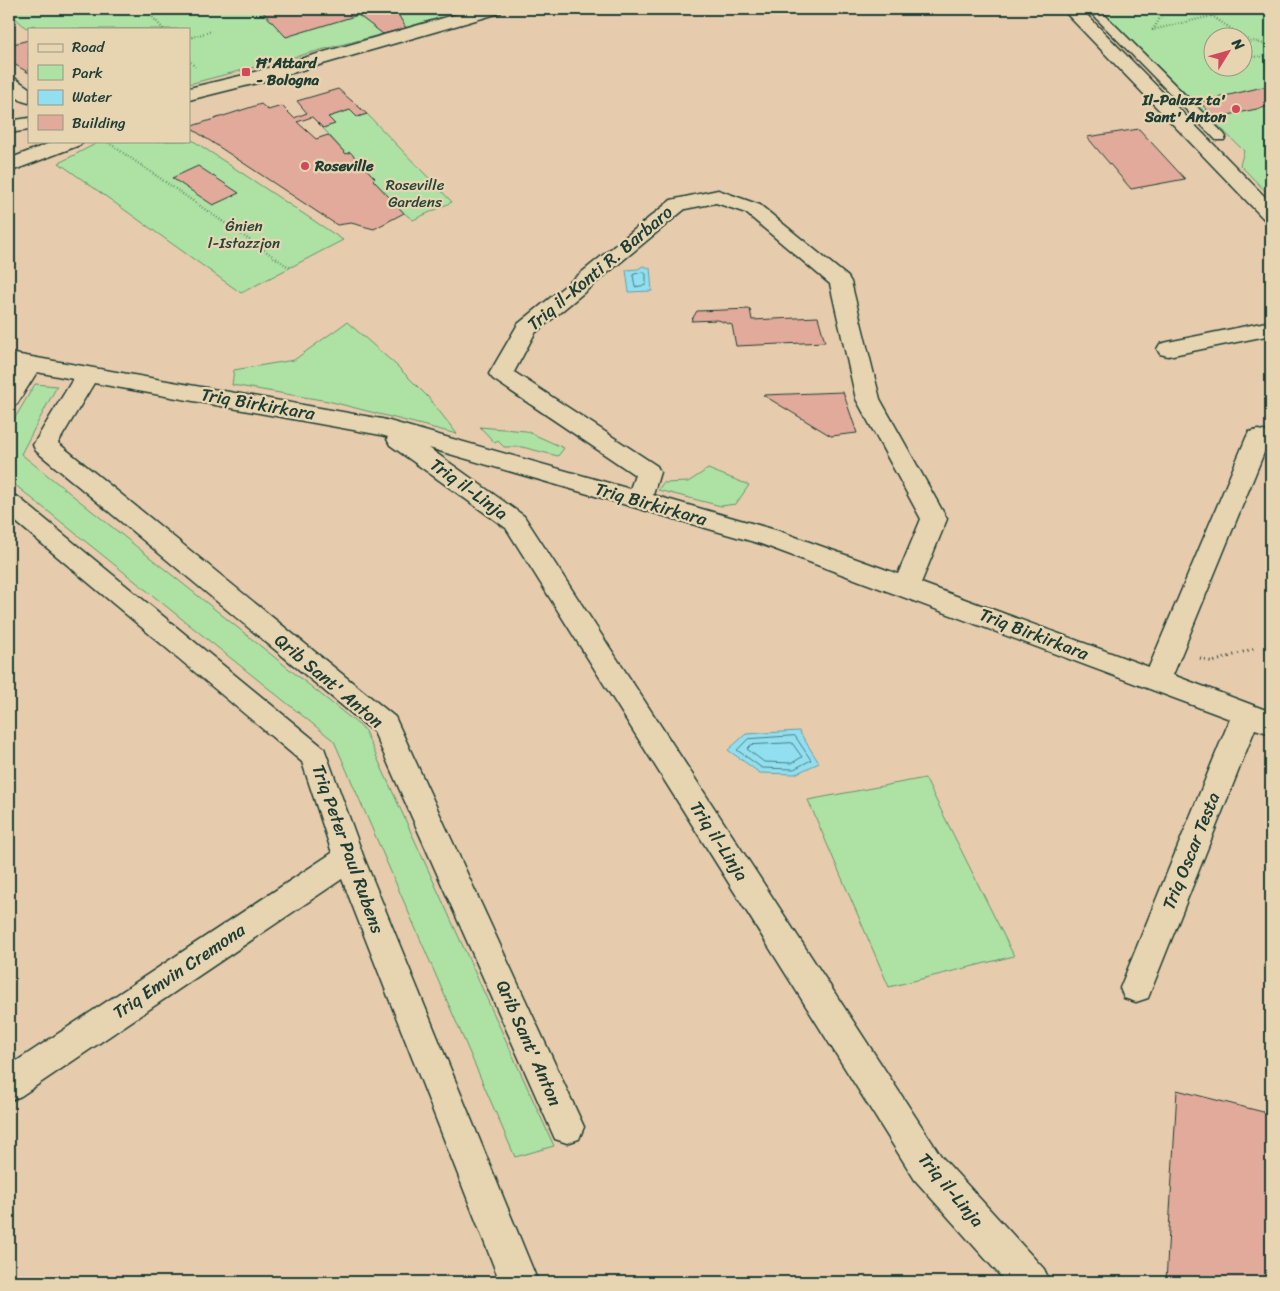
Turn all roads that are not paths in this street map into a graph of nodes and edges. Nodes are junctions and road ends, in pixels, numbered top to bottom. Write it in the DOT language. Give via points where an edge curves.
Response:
graph roads {
  1 [pos="494,9"];
  2 [pos="1071,9"];
  3 [pos="1093,9"];
  4 [pos="9,83"];
  5 [pos="190,94"];
  6 [pos="28,96"];
  7 [pos="28,124"];
  8 [pos="9,127"];
  9 [pos="1220,137"];
  10 [pos="30,142"];
  11 [pos="70,142"];
  12 [pos="10,165"];
  13 [pos="1271,215"];
  14 [pos="1271,328"];
  15 [pos="1168,349"];
  16 [pos="20,362"];
  17 [pos="88,374"];
  18 [pos="9,399"];
  19 [pos="382,426"];
  20 [pos="1258,438"];
  21 [pos="639,500"];
  22 [pos="9,503"];
  23 [pos="906,586"];
  24 [pos="1157,682"];
  25 [pos="1258,719"];
  26 [pos="349,858"];
  27 [pos="1136,988"];
  28 [pos="9,1084"];
  29 [pos="568,1127"];
  30 [pos="519,1282"];
  31 [pos="1031,1282"];
  1 -- 5 [label="street"];
  2 -- 13 [label="street"];
  3 -- 9 [label="lane"];
  4 -- 6 [label="street"];
  7 -- 8 [label="street"];
  10 -- 12 [label="street" via="30,146"];
  11 -- 12 [label="street"];
  14 -- 15 [label="street"];
  16 -- 17 [label="street, Triq Birkirkara"];
  16 -- 18 [label="street"];
  17 -- 19 [label="street, Triq Birkirkara"];
  17 -- 29 [label="street, Qrib Sant' Anton" via="45,445 385,724"];
  19 -- 21 [label="street, Triq Birkirkara"];
  19 -- 31 [label="street, Triq il-Linja" via="515,522 928,1168"];
  20 -- 24 [label="street"];
  21 -- 23 [label="street, Triq Birkirkara" via="770,537"];
  21 -- 23 [label="street, Triq il-Konti R. Barbaro" via="648,472 501,374 526,329 640,235 678,204 718,196 753,209 840,282 868,399 934,519"];
  22 -- 26 [label="street, Triq Peter Paul Rubens" via="314,756"];
  23 -- 24 [label="street, Triq Birkirkara"];
  24 -- 25 [label="street, Triq Birkirkara"];
  25 -- 27 [label="street, Triq Oscar Testa"];
  26 -- 28 [label="street, Triq Emvin Cremona"];
  26 -- 30 [label="street, Triq Peter Paul Rubens"];
}
